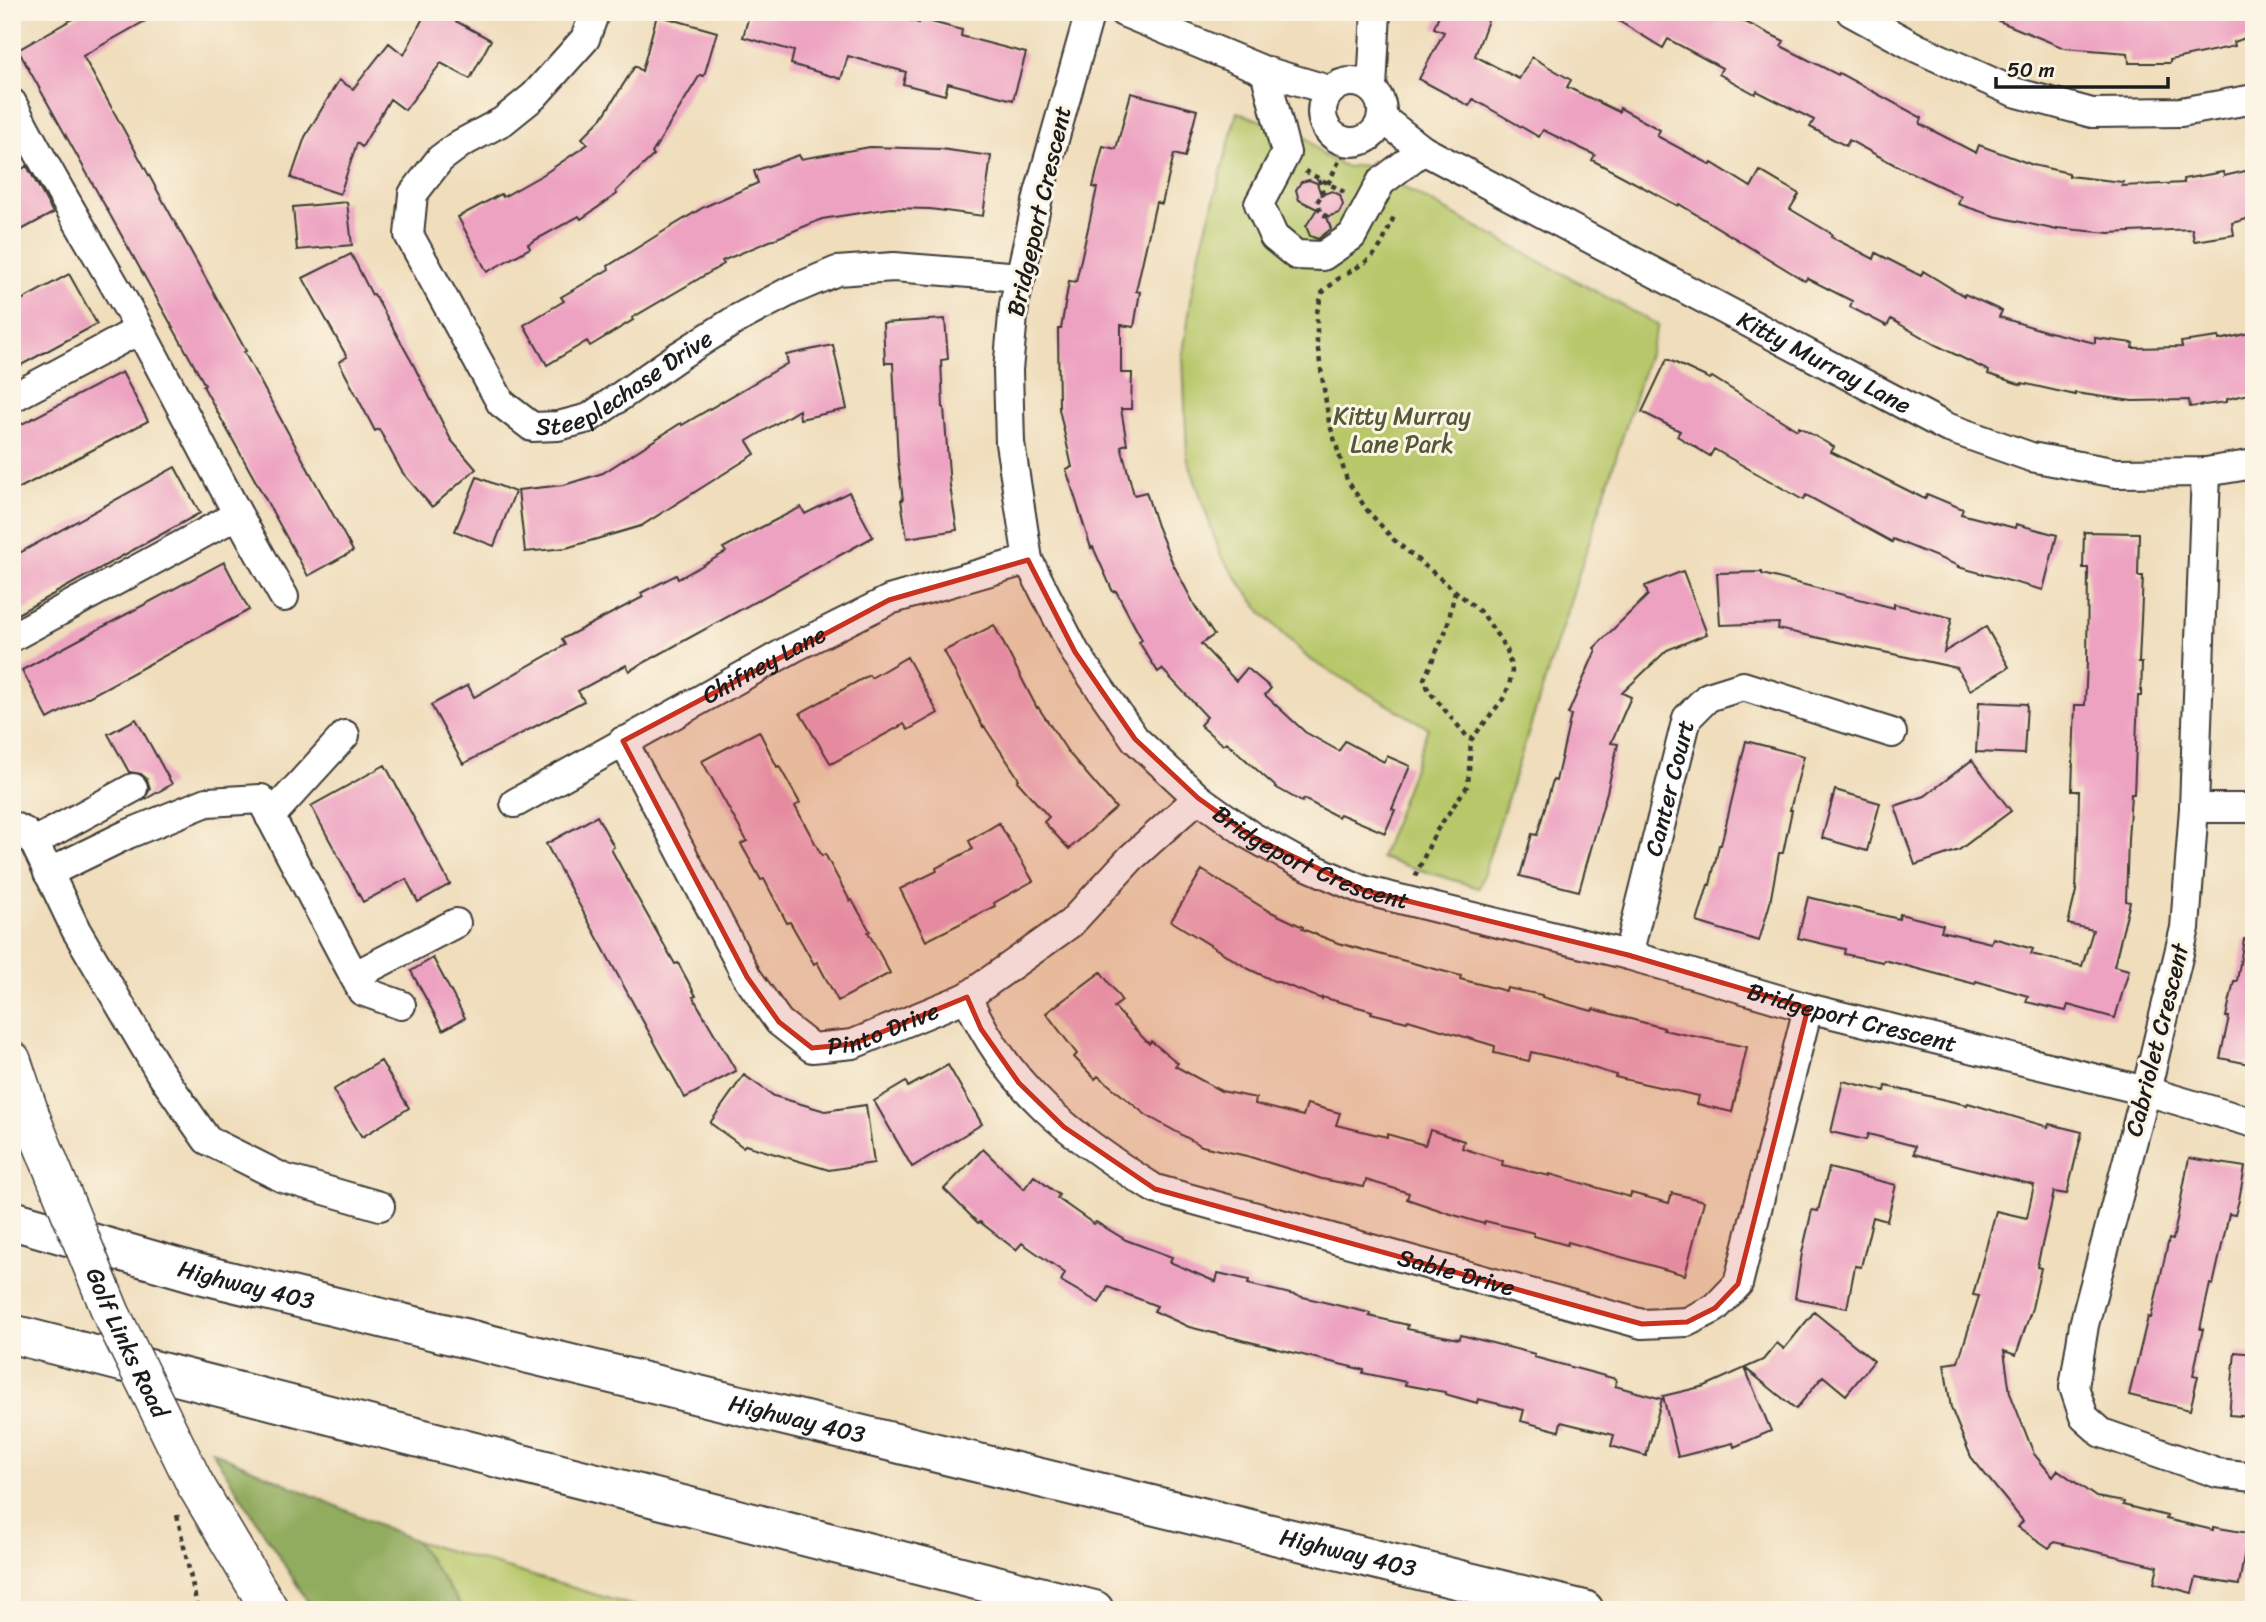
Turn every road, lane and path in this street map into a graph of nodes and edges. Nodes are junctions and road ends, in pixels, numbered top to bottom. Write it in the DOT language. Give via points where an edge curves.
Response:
graph roads {
  1 [pos="595,12"];
  2 [pos="1090,12"];
  3 [pos="1123,12"];
  4 [pos="1376,12"];
  5 [pos="1851,12"];
  6 [pos="1265,71"];
  7 [pos="1343,92"];
  8 [pos="2254,99"];
  9 [pos="12,103"];
  10 [pos="1366,133"];
  11 [pos="21,144"];
  12 [pos="1423,150"];
  13 [pos="1282,159"];
  14 [pos="1318,178"];
  15 [pos="1328,184"];
  16 [pos="1368,205"];
  17 [pos="1395,213"];
  18 [pos="1328,217"];
  19 [pos="1021,277"];
  20 [pos="139,330"];
  21 [pos="12,398"];
  22 [pos="2254,464"];
  23 [pos="2206,472"];
  24 [pos="237,515"];
  25 [pos="1028,560"];
  26 [pos="1455,591"];
  27 [pos="284,597"];
  28 [pos="12,637"];
  29 [pos="1892,733"];
  30 [pos="345,735"];
  31 [pos="1471,740"];
  32 [pos="623,741"];
  33 [pos="133,788"];
  34 [pos="1198,798"];
  35 [pos="515,803"];
  36 [pos="2194,808"];
  37 [pos="2254,808"];
  38 [pos="270,817"];
  39 [pos="23,834"];
  40 [pos="48,873"];
  41 [pos="1405,900"];
  42 [pos="456,923"];
  43 [pos="1628,955"];
  44 [pos="354,976"];
  45 [pos="967,997"];
  46 [pos="401,1005"];
  47 [pos="1808,1008"];
  48 [pos="12,1060"];
  49 [pos="2146,1091"];
  50 [pos="2254,1123"];
  51 [pos="380,1206"];
  52 [pos="12,1220"];
  53 [pos="12,1334"];
  54 [pos="2254,1477"];
  55 [pos="195,1484"];
  56 [pos="198,1610"];
  57 [pos="270,1610"];
  58 [pos="1094,1610"];
  59 [pos="1584,1610"];
  1 -- 19 [label="street, Steeplechase Drive" via="585,39 534,96 503,121 440,159 413,194 409,234 501,403 532,426 558,426 589,418 737,319 837,271 894,267"];
  2 -- 19 [label="street, Bridgeport Crescent" via="1039,193"];
  3 -- 6 [label="street"];
  4 -- 7 [label="street"];
  5 -- 8 [label="street" via="2014,92 2092,113 2181,112"];
  6 -- 7 [label="street"];
  6 -- 13 [label="street" via="1286,153"];
  7 -- 10 [label="street" via="1380,99"];
  7 -- 10 [label="street" via="1322,121 1327,130 1335,138"];
  9 -- 11 [label="street"];
  10 -- 12 [label="street, Kitty Murray Lane"];
  10 -- 15 [label="path"];
  11 -- 20 [label="street"];
  12 -- 16 [label="street" via="1381,182"];
  12 -- 23 [label="street, Kitty Murray Lane" via="1946,427 2031,457 2117,473"];
  13 -- 14 [label="path"];
  13 -- 16 [label="street" via="1259,204 1274,237 1296,254 1323,256 1352,236"];
  14 -- 15 [label="path"];
  14 -- 18 [label="path" via="1322,193 1317,202"];
  15 -- 16 [label="path"];
  17 -- 26 [label="path" via="1370,261 1342,275 1322,293 1317,344 1329,422 1347,480 1367,510 1394,540"];
  19 -- 25 [label="street, Bridgeport Crescent" via="1008,370 1010,443"];
  20 -- 21 [label="street"];
  20 -- 24 [label="street"];
  22 -- 23 [label="street, Kitty Murray Lane"];
  23 -- 36 [label="street, Cabriolet Crescent"];
  24 -- 27 [label="street"];
  24 -- 28 [label="street"];
  25 -- 32 [label="street, Chifney Lane" via="889,600"];
  25 -- 34 [label="street, Bridgeport Crescent" via="1075,652 1135,739"];
  26 -- 31 [label="path" via="1447,628 1424,679"];
  26 -- 31 [label="path" via="1483,614 1507,650 1512,671 1503,699"];
  29 -- 43 [label="street, Canter Court" via="1743,686 1708,697 1686,718"];
  30 -- 38 [label="street"];
  31 -- 41 [label="path" via="1468,785 1435,833"];
  32 -- 35 [label="street, Chifney Lane"];
  32 -- 45 [label="street, Pinto Drive" via="747,977 779,1022 812,1048 853,1044"];
  33 -- 39 [label="street"];
  34 -- 41 [label="street, Bridgeport Crescent" via="1296,861 1363,890"];
  34 -- 45 [label="street, Pinto Drive" via="1130,858 1071,923"];
  36 -- 37 [label="street"];
  36 -- 49 [label="street, Cabriolet Crescent" via="2185,928"];
  38 -- 40 [label="street" via="261,799 207,802"];
  38 -- 44 [label="street"];
  39 -- 40 [label="street"];
  40 -- 51 [label="street" via="159,1071 207,1140 283,1178"];
  41 -- 43 [label="street, Bridgeport Crescent"];
  42 -- 44 [label="street"];
  43 -- 47 [label="street, Bridgeport Crescent"];
  44 -- 46 [label="street" via="362,991"];
  45 -- 47 [label="street, Sable Drive" via="981,1029 1019,1083 1064,1127 1155,1189 1642,1324 1687,1322 1715,1308 1738,1284"];
  47 -- 49 [label="street, Bridgeport Crescent"];
  48 -- 55 [label="main road, Golf Links Road, bridge" via="111,1313"];
  49 -- 50 [label="street, Bridgeport Crescent"];
  49 -- 54 [label="street, Cabriolet Crescent" via="2084,1325 2074,1387 2084,1417 2102,1433 2217,1473"];
  52 -- 59 [label="highway, Highway 403" via="200,1275"];
  53 -- 58 [label="highway"];
  55 -- 56 [label="path" via="177,1513"];
  55 -- 57 [label="main road, Golf Links Road"];
}
